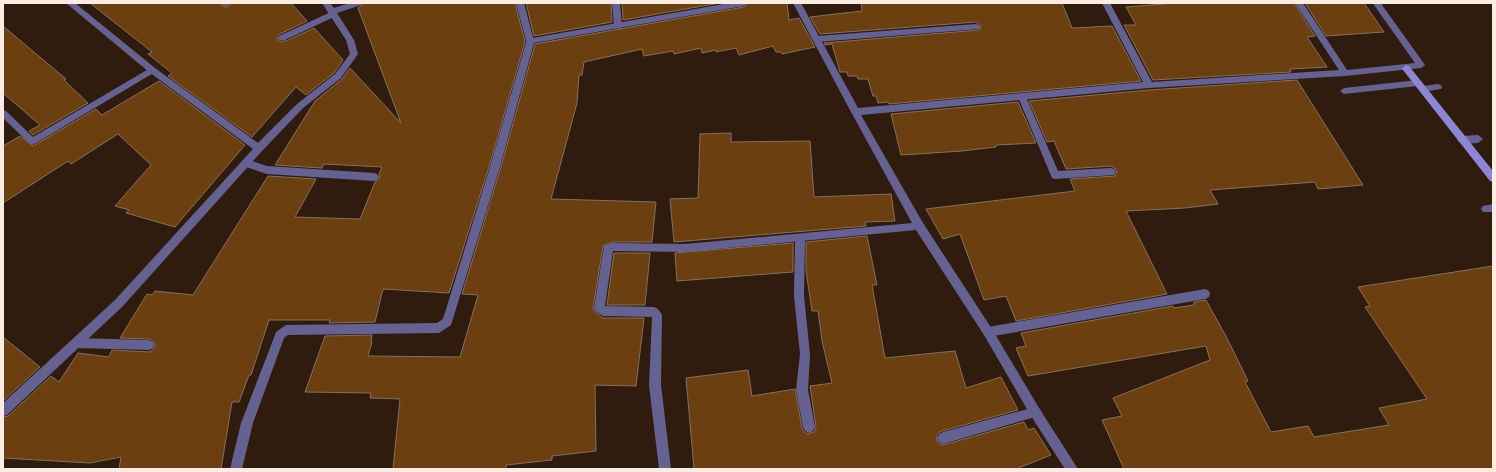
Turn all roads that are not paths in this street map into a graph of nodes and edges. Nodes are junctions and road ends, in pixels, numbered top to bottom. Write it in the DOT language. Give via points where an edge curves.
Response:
graph roads {
  1 [pos="70,3"];
  2 [pos="358,3"];
  3 [pos="520,3"];
  4 [pos="616,3"];
  5 [pos="744,3"];
  6 [pos="796,3"];
  7 [pos="1106,3"];
  8 [pos="1299,3"];
  9 [pos="1379,3"];
  10 [pos="331,10"];
  11 [pos="618,26"];
  12 [pos="976,27"];
  13 [pos="282,38"];
  14 [pos="817,39"];
  15 [pos="530,41"];
  16 [pos="1406,68"];
  17 [pos="152,70"];
  18 [pos="1345,73"];
  19 [pos="1149,85"];
  20 [pos="1420,86"];
  21 [pos="1438,87"];
  22 [pos="1344,91"];
  23 [pos="1022,97"];
  24 [pos="855,112"];
  25 [pos="3,113"];
  26 [pos="1478,138"];
  27 [pos="1462,140"];
  28 [pos="259,148"];
  29 [pos="246,163"];
  30 [pos="1111,172"];
  31 [pos="374,177"];
  32 [pos="1493,178"];
  33 [pos="919,226"];
  34 [pos="800,238"];
  35 [pos="1205,294"];
  36 [pos="988,332"];
  37 [pos="76,343"];
  38 [pos="149,345"];
  39 [pos="3,411"];
  40 [pos="1035,412"];
  41 [pos="809,427"];
  42 [pos="943,438"];
  43 [pos="236,469"];
  44 [pos="665,469"];
  45 [pos="1072,469"];
  1 -- 17 [label="street"];
  2 -- 10 [label="street"];
  3 -- 15 [label="street"];
  4 -- 11 [label="street"];
  5 -- 11 [label="street"];
  6 -- 14 [label="street"];
  7 -- 19 [label="street"];
  8 -- 18 [label="street"];
  9 -- 16 [label="street" via="1421,65"];
  10 -- 13 [label="street"];
  10 -- 28 [label="street" via="350,40 354,54 338,76 300,106"];
  11 -- 15 [label="street"];
  12 -- 14 [label="street"];
  14 -- 24 [label="street"];
  15 -- 43 [label="street" via="447,322 439,328 286,330 280,335 247,423"];
  16 -- 18 [label="street"];
  16 -- 20 [label="street"];
  17 -- 25 [label="street" via="35,140"];
  17 -- 28 [label="street"];
  18 -- 19 [label="street"];
  19 -- 23 [label="street"];
  20 -- 21 [label="street"];
  20 -- 22 [label="street"];
  20 -- 27 [label="street"];
  23 -- 24 [label="street"];
  23 -- 30 [label="street" via="1055,175"];
  24 -- 33 [label="street"];
  26 -- 27 [label="street"];
  27 -- 32 [label="street"];
  28 -- 29 [label="street"];
  29 -- 31 [label="street" via="267,170"];
  29 -- 37 [label="street" via="119,303"];
  33 -- 34 [label="street"];
  33 -- 36 [label="street"];
  34 -- 41 [label="street" via="799,296 806,354 802,390"];
  34 -- 44 [label="street" via="685,248 608,249 599,308 603,311 654,312 657,315 655,385"];
  35 -- 36 [label="street"];
  36 -- 40 [label="street"];
  37 -- 38 [label="street"];
  37 -- 39 [label="street"];
  40 -- 42 [label="street"];
  40 -- 45 [label="street"];
}
